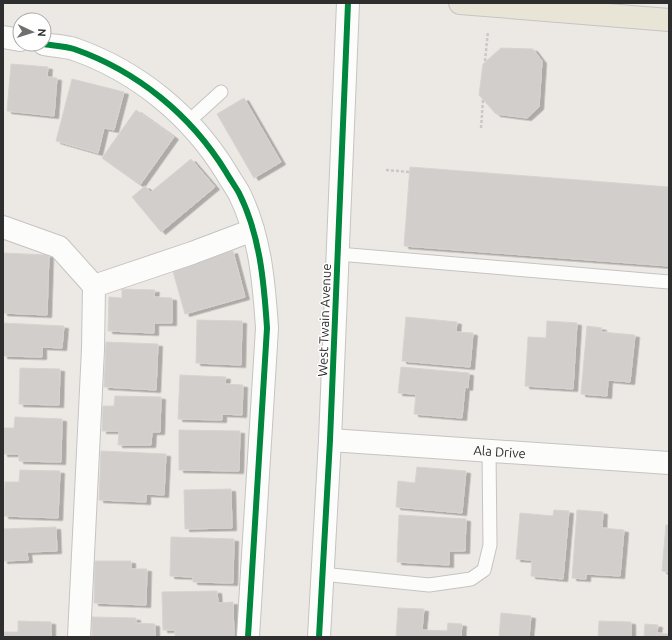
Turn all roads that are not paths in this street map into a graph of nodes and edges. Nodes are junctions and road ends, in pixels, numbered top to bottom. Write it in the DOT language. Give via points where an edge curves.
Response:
graph roads {
  1 [pos="348,3"];
  2 [pos="460,3"];
  3 [pos="665,18"];
  4 [pos="52,45"];
  5 [pos="221,92"];
  6 [pos="188,122"];
  7 [pos="3,227"];
  8 [pos="253,230"];
  9 [pos="338,254"];
  10 [pos="669,282"];
  11 [pos="94,286"];
  12 [pos="330,440"];
  13 [pos="489,451"];
  14 [pos="669,463"];
  15 [pos="322,574"];
  16 [pos="79,637"];
  17 [pos="248,637"];
  18 [pos="319,637"];
  1 -- 9 [label="street, West Twain Avenue"];
  2 -- 3 [label="main road"];
  4 -- 6 [label="street" via="73,49 116,67 157,94"];
  5 -- 6 [label="lane"];
  6 -- 8 [label="street" via="215,154 239,193"];
  7 -- 11 [label="street" via="59,247"];
  8 -- 11 [label="street" via="186,256"];
  8 -- 17 [label="street" via="260,259 267,328"];
  9 -- 10 [label="lane"];
  9 -- 12 [label="street, West Twain Avenue"];
  11 -- 16 [label="street"];
  12 -- 13 [label="street, Ala Drive"];
  12 -- 15 [label="street, West Twain Avenue"];
  13 -- 14 [label="street, Ala Drive"];
  13 -- 15 [label="lane" via="490,545 484,570 471,579 429,585"];
  15 -- 18 [label="street, West Twain Avenue"];
}
